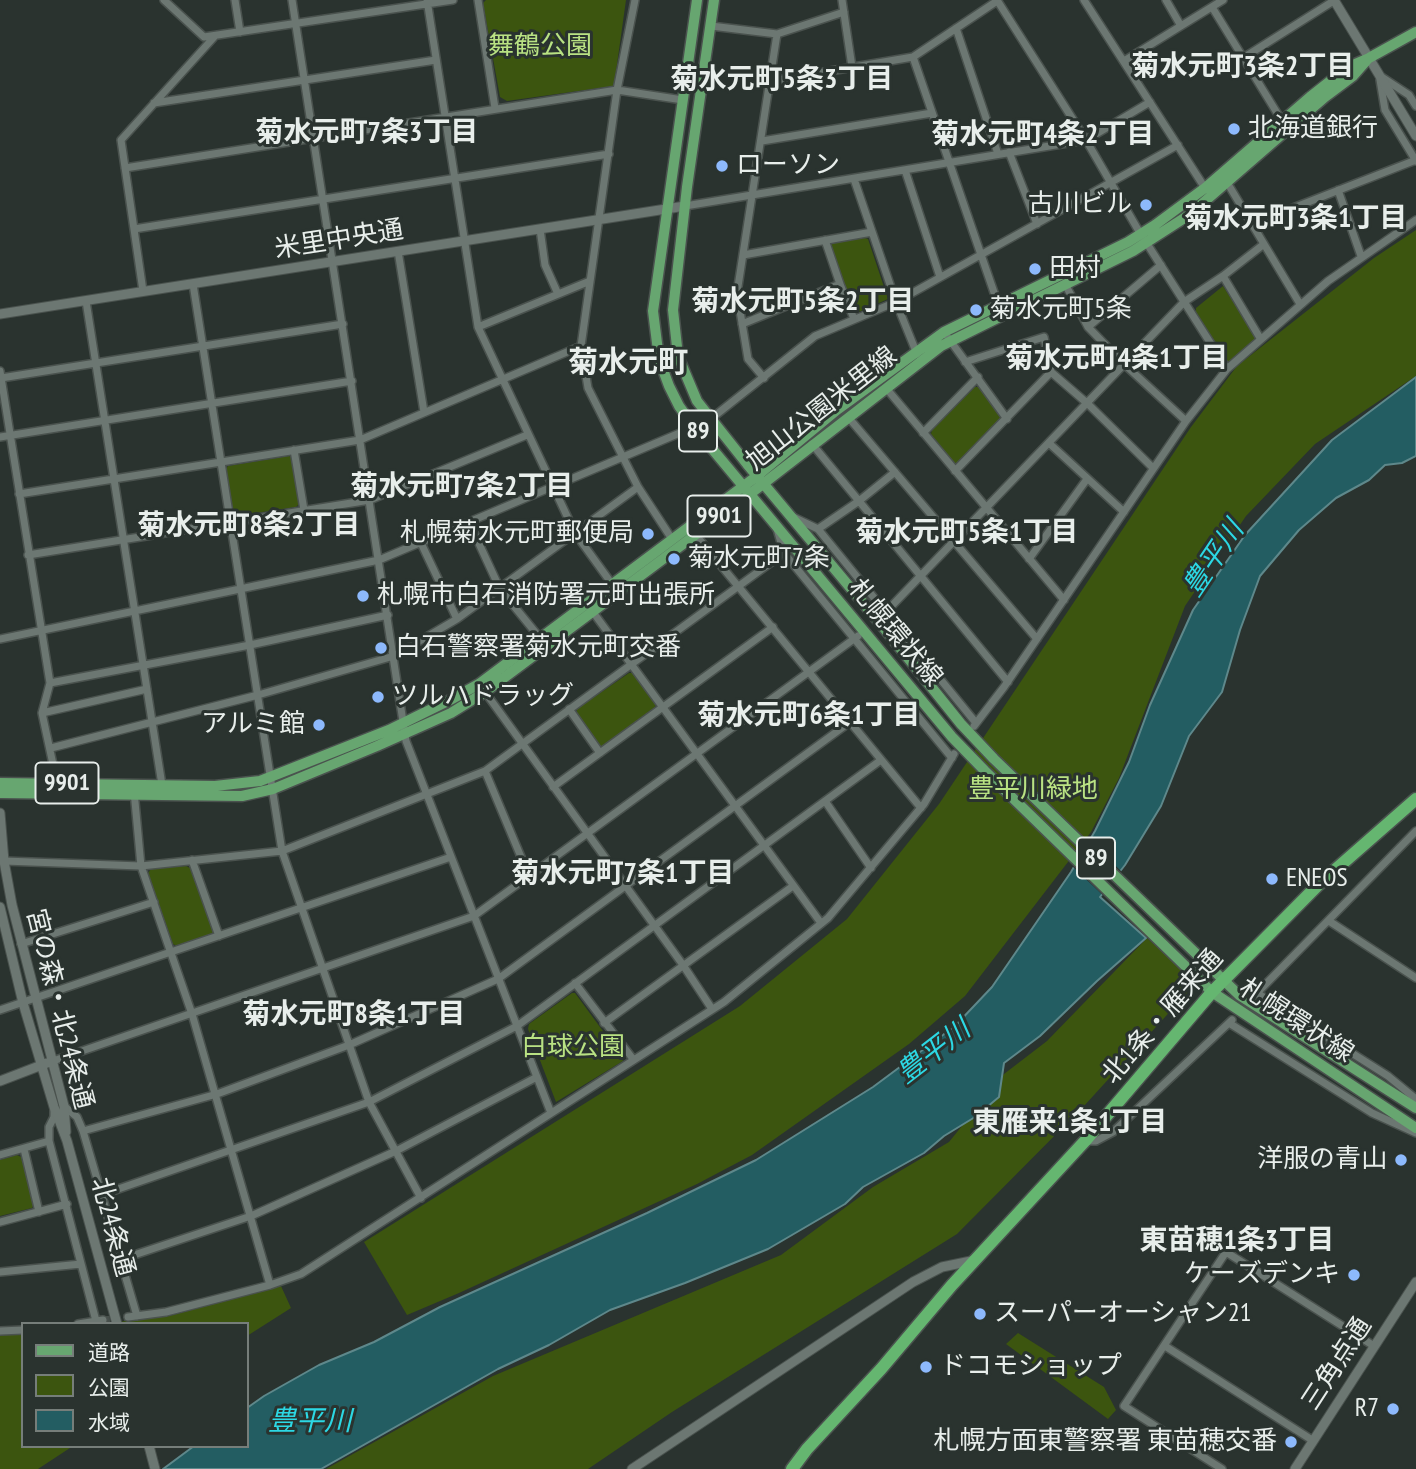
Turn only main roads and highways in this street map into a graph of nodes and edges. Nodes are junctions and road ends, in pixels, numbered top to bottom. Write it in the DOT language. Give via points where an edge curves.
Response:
graph roads {
  1 [pos="697,0"];
  2 [pos="714,0"];
  3 [pos="1416,32"];
  4 [pos="1369,58"];
  5 [pos="1144,238"];
  6 [pos="947,336"];
  7 [pos="918,357"];
  8 [pos="760,480"];
  9 [pos="746,490"];
  10 [pos="590,607"];
  11 [pos="405,728"];
  12 [pos="0,783"];
  13 [pos="272,784"];
  14 [pos="134,790"];
  15 [pos="0,793"];
  16 [pos="1416,799"];
  17 [pos="1222,981"];
  18 [pos="1212,992"];
  19 [pos="1416,1108"];
  20 [pos="1416,1131"];
  21 [pos="792,1469"];
  1 -- 9 [label="main road, 札幌環状線 / 89" via="654,299 656,341 668,386 694,427"];
  2 -- 8 [label="main road, 札幌環状線 / 89" via="673,325 678,356 697,401"];
  3 -- 4 [label="main road, 旭山公園米里線 / 9901"];
  4 -- 5 [label="main road, 旭山公園米里線 / 9901" via="1348,67"];
  4 -- 5 [label="main road, 旭山公園米里線 / 9901" via="1228,184 1189,215"];
  5 -- 6 [label="main road, 旭山公園米里線 / 9901" via="1065,284"];
  5 -- 6 [label="main road, 旭山公園米里線 / 9901" via="998,304"];
  6 -- 7 [label="main road, 旭山公園米里線 / 9901"];
  7 -- 8 [label="main road, 旭山公園米里線 / 9901" via="886,388"];
  7 -- 8 [label="main road, 旭山公園米里線 / 9901" via="837,410"];
  8 -- 9 [label="main road, 旭山公園米里線 / 9901"];
  8 -- 17 [label="main road, 札幌環状線 / 89" via="961,724"];
  9 -- 10 [label="main road, 旭山公園米里線 / 9901" via="695,534"];
  9 -- 10 [label="main road, 旭山公園米里線 / 9901" via="611,584"];
  9 -- 18 [label="main road, 札幌環状線 / 89" via="951,737"];
  10 -- 11 [label="main road, 旭山公園米里線 / 9901" via="479,684"];
  10 -- 11 [label="main road, 旭山公園米里線 / 9901" via="485,692 451,713"];
  11 -- 13 [label="main road, 旭山公園米里線 / 9901"];
  12 -- 14 [label="main road, 旭山公園米里線 / 9901"];
  13 -- 14 [label="main road, 旭山公園米里線 / 9901" via="162,785"];
  13 -- 14 [label="main road, 旭山公園米里線 / 9901" via="226,797"];
  14 -- 15 [label="main road, 旭山公園米里線 / 9901"];
  16 -- 17 [label="highway, 北1条・雁来通" via="1319,884"];
  17 -- 18 [label="highway, 北1条・雁来通"];
  17 -- 19 [label="main road, 札幌環状線 / 89"];
  18 -- 20 [label="main road, 札幌環状線 / 89"];
  18 -- 21 [label="highway, 北1条・雁来通"];
}
